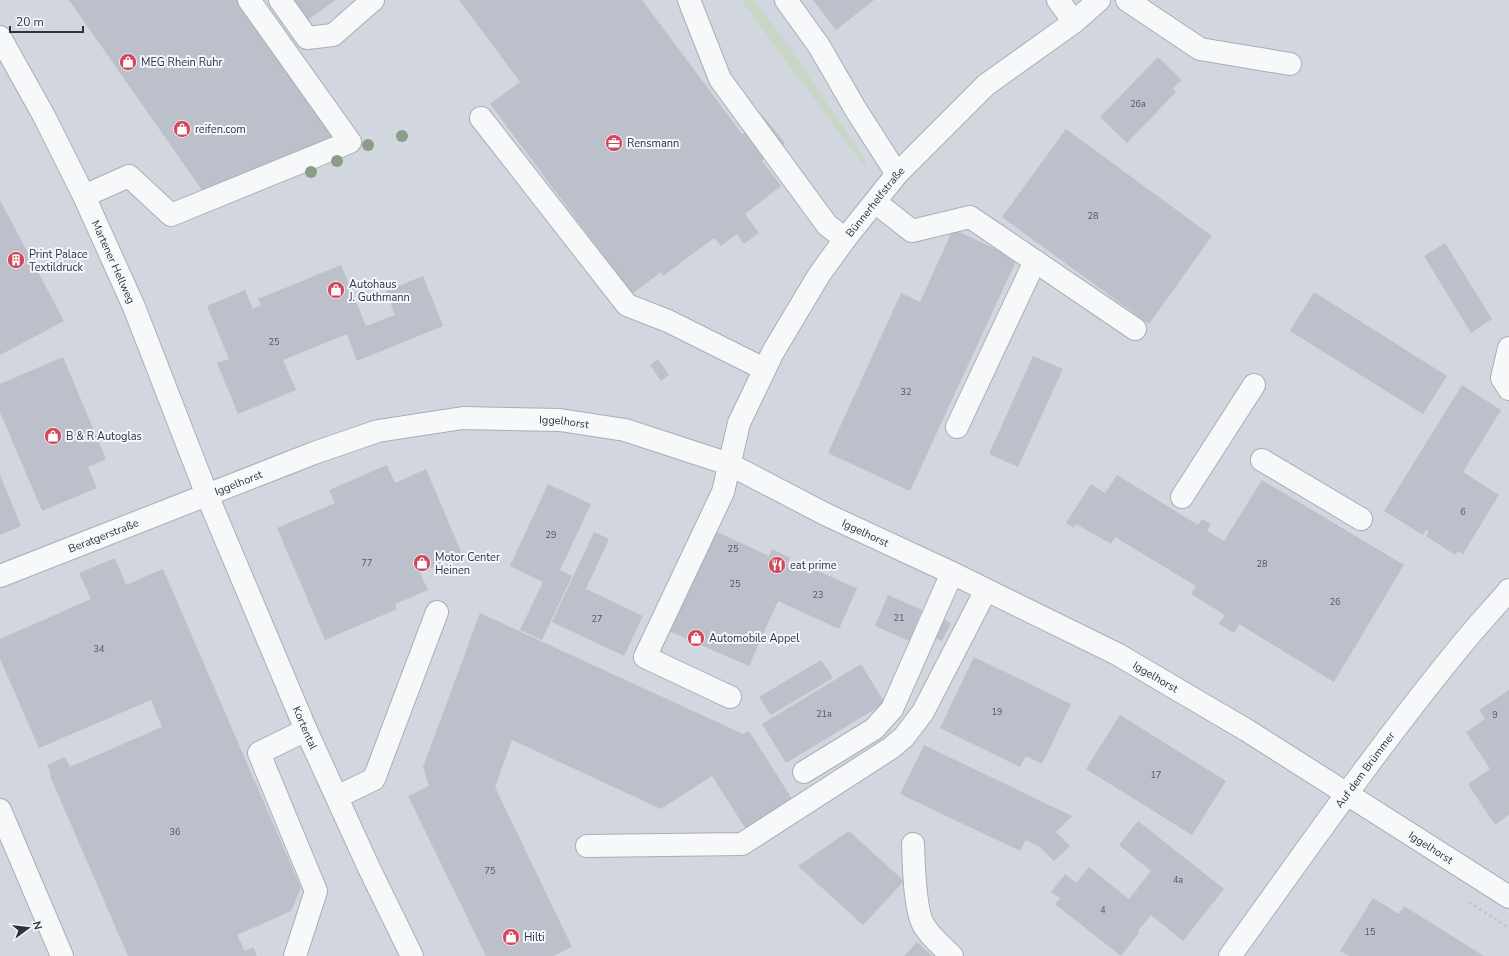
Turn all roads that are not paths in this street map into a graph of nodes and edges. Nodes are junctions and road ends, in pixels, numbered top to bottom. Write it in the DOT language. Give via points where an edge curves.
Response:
graph roads {
  1 [pos="249,0"];
  2 [pos="280,0"];
  3 [pos="373,0"];
  4 [pos="689,0"];
  5 [pos="786,0"];
  6 [pos="1058,0"];
  7 [pos="1099,0"];
  8 [pos="1127,0"];
  9 [pos="1074,22"];
  10 [pos="0,37"];
  11 [pos="1290,64"];
  12 [pos="481,118"];
  13 [pos="897,174"];
  14 [pos="84,196"];
  15 [pos="875,202"];
  16 [pos="845,239"];
  17 [pos="1035,261"];
  18 [pos="1135,329"];
  19 [pos="1509,348"];
  20 [pos="764,369"];
  21 [pos="1254,385"];
  22 [pos="1509,389"];
  23 [pos="957,427"];
  24 [pos="1262,460"];
  25 [pos="729,464"];
  26 [pos="207,495"];
  27 [pos="1182,497"];
  28 [pos="1361,519"];
  29 [pos="952,573"];
  30 [pos="0,576"];
  31 [pos="986,590"];
  32 [pos="1509,590"];
  33 [pos="437,612"];
  34 [pos="730,697"];
  35 [pos="306,730"];
  36 [pos="804,772"];
  37 [pos="1348,794"];
  38 [pos="337,797"];
  39 [pos="0,810"];
  40 [pos="913,844"];
  41 [pos="587,846"];
  42 [pos="1509,897"];
  43 [pos="62,956"];
  44 [pos="295,956"];
  45 [pos="412,956"];
  46 [pos="952,956"];
  47 [pos="1230,956"];
  1 -- 14 [label="street" via="350,142 171,215 129,176"];
  2 -- 3 [label="street" via="307,38 334,35"];
  4 -- 16 [label="street" via="720,79 827,225"];
  5 -- 13 [label="street" via="819,46"];
  6 -- 9 [label="street"];
  7 -- 9 [label="street, Bünnerhelfstraße"];
  8 -- 11 [label="street" via="1200,49"];
  9 -- 13 [label="street, Bünnerhelfstraße" via="986,85"];
  10 -- 14 [label="street, Martener Hellweg" via="44,116"];
  12 -- 20 [label="street" via="627,305 668,321"];
  13 -- 15 [label="street, Bünnerhelfstraße"];
  14 -- 26 [label="street, Martener Hellweg" via="134,307"];
  15 -- 16 [label="street, Bünnerhelfstraße"];
  15 -- 17 [label="street" via="912,231 970,217"];
  16 -- 20 [label="street, Bünnerhelfstraße" via="819,275"];
  17 -- 18 [label="street"];
  17 -- 23 [label="street"];
  19 -- 22 [label="street" via="1502,378"];
  20 -- 25 [label="street, Bünnerhelfstraße" via="738,423"];
  21 -- 27 [label="street"];
  24 -- 28 [label="street"];
  25 -- 26 [label="street, Iggelhorst" via="625,430 560,420 463,418 378,431"];
  25 -- 29 [label="street, Iggelhorst" via="825,514"];
  25 -- 34 [label="street, Bünnerhelfstraße" via="723,492 645,657"];
  26 -- 30 [label="street, Beratgerstraße"];
  26 -- 35 [label="street, Kortental"];
  29 -- 31 [label="street, Iggelhorst"];
  29 -- 36 [label="street" via="892,709 874,730"];
  31 -- 37 [label="street, Iggelhorst" via="1117,654 1248,731"];
  31 -- 41 [label="street" via="923,712 904,737 891,748 742,844"];
  32 -- 37 [label="street, Auf dem Brümmer" via="1460,648"];
  33 -- 38 [label="street" via="374,779"];
  35 -- 38 [label="street, Kortental"];
  35 -- 44 [label="street" via="259,753 316,891"];
  37 -- 42 [label="street, Iggelhorst"];
  37 -- 47 [label="street, Auf dem Brümmer"];
  38 -- 45 [label="street, Kortental"];
  39 -- 43 [label="street"];
  40 -- 46 [label="street" via="917,899 923,923 934,939"];
}
